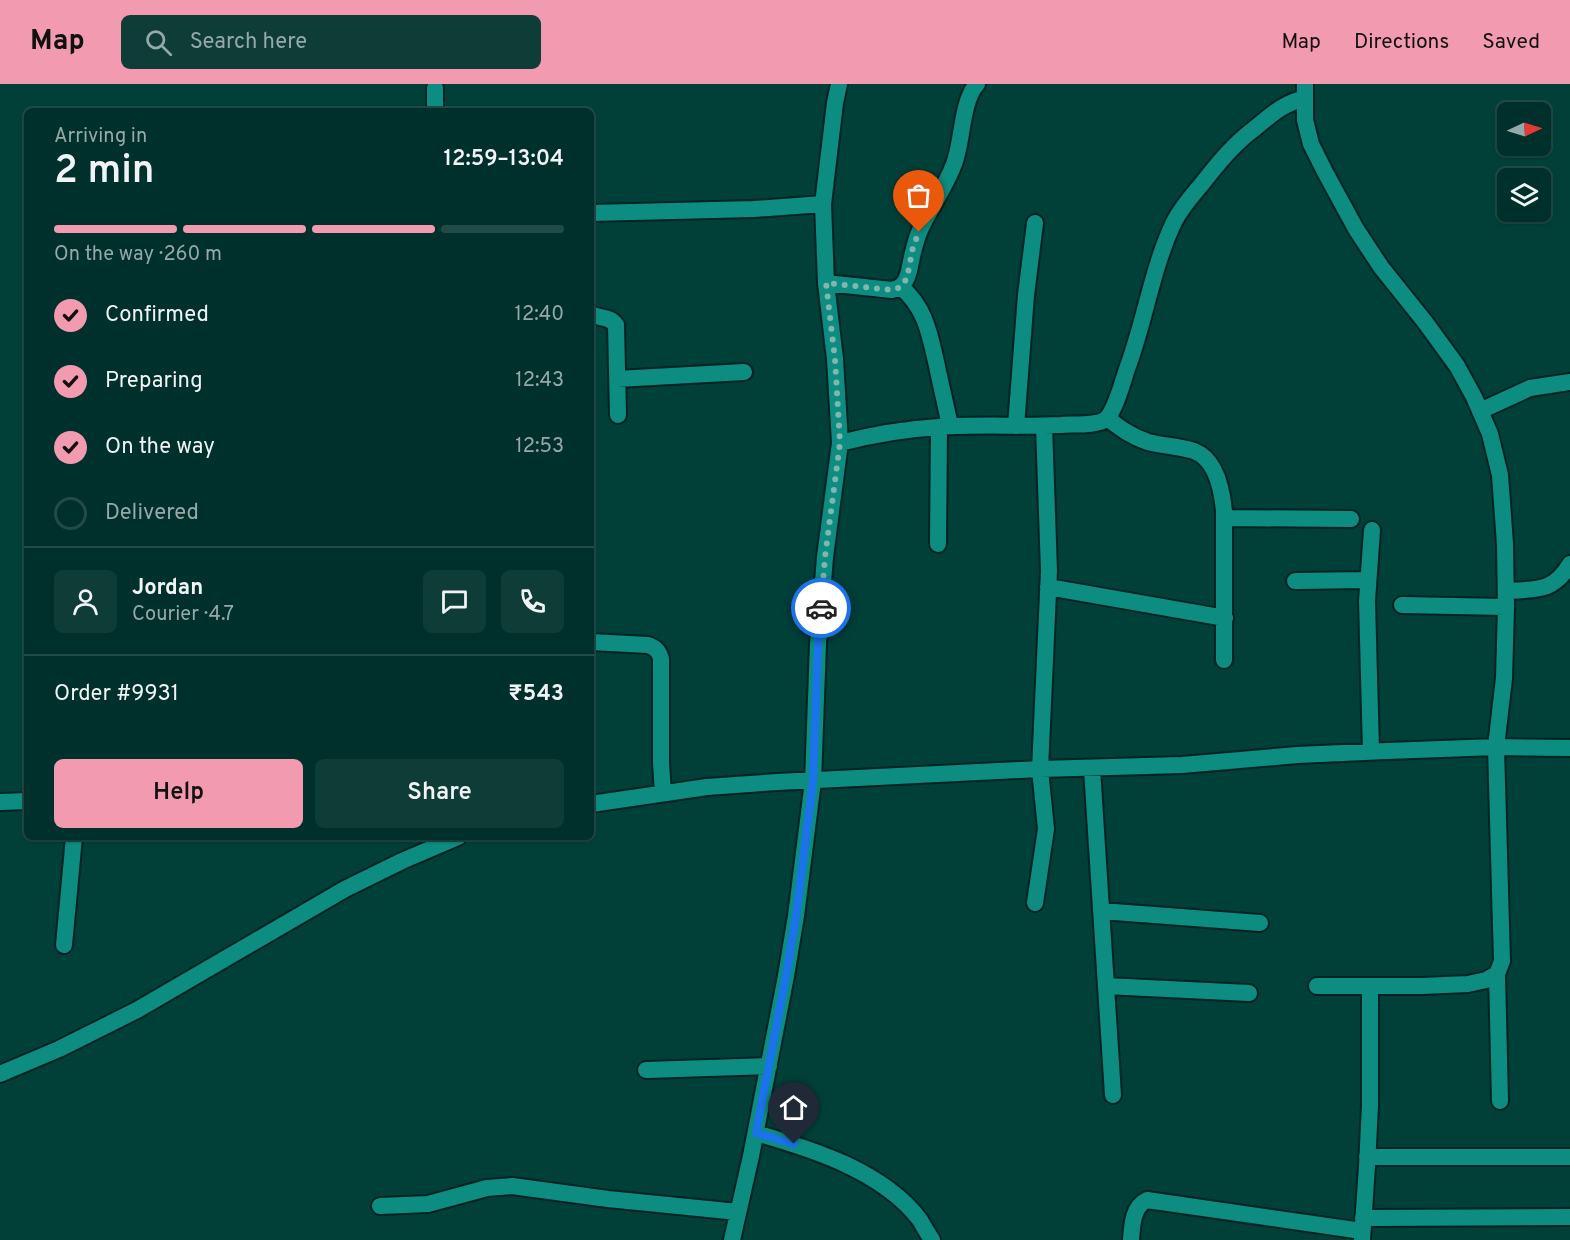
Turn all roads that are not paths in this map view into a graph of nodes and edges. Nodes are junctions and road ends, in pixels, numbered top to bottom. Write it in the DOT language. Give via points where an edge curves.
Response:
graph roads {
  1 [pos="839,84"];
  2 [pos="977,84"];
  3 [pos="435,88"];
  4 [pos="1304,92"];
  5 [pos="435,108"];
  6 [pos="823,204"];
  7 [pos="594,213"];
  8 [pos="1035,223"];
  9 [pos="826,283"];
  10 [pos="901,287"];
  11 [pos="594,315"];
  12 [pos="744,372"];
  13 [pos="617,379"];
  14 [pos="1570,382"];
  15 [pos="1480,411"];
  16 [pos="618,415"];
  17 [pos="1107,418"];
  18 [pos="1016,426"];
  19 [pos="1044,426"];
  20 [pos="945,427"];
  21 [pos="840,443"];
  22 [pos="1224,518"];
  23 [pos="1350,519"];
  24 [pos="1372,530"];
  25 [pos="938,544"];
  26 [pos="1570,564"];
  27 [pos="1368,580"];
  28 [pos="1295,581"];
  29 [pos="1048,587"];
  30 [pos="1506,599"];
  31 [pos="1402,605"];
  32 [pos="1225,618"];
  33 [pos="594,642"];
  34 [pos="1224,660"];
  35 [pos="1496,747"];
  36 [pos="1570,748"];
  37 [pos="1371,751"];
  38 [pos="1040,769"];
  39 [pos="1092,769"];
  40 [pos="813,781"];
  41 [pos="663,793"];
  42 [pos="24,801"];
  43 [pos="0,802"];
  44 [pos="594,804"];
  45 [pos="74,840"];
  46 [pos="451,840"];
  47 [pos="1035,903"];
  48 [pos="1101,911"];
  49 [pos="1260,923"];
  50 [pos="63,945"];
  51 [pos="1497,974"];
  52 [pos="1106,986"];
  53 [pos="1317,986"];
  54 [pos="1370,986"];
  55 [pos="1249,993"];
  56 [pos="769,1066"];
  57 [pos="646,1070"];
  58 [pos="0,1074"];
  59 [pos="1113,1095"];
  60 [pos="1500,1101"];
  61 [pos="756,1133"];
  62 [pos="1367,1157"];
  63 [pos="1570,1157"];
  64 [pos="380,1206"];
  65 [pos="738,1212"];
  66 [pos="1570,1217"];
  67 [pos="1363,1230"];
  68 [pos="732,1240"];
  69 [pos="932,1240"];
  70 [pos="1131,1240"];
  1 -- 6 [label="street"];
  2 -- 10 [label="street" via="968,102 955,163 919,232"];
  3 -- 5 [label="street"];
  4 -- 15 [label="street" via="1311,144 1356,229 1457,366"];
  4 -- 17 [label="street" via="1239,141 1175,221 1159,262 1135,349"];
  6 -- 7 [label="street"];
  6 -- 9 [label="street"];
  8 -- 18 [label="street"];
  9 -- 10 [label="street" via="884,290"];
  9 -- 21 [label="street"];
  10 -- 20 [label="street" via="919,306 927,322"];
  11 -- 13 [label="street" via="608,318 616,325"];
  12 -- 13 [label="street"];
  13 -- 16 [label="street"];
  14 -- 15 [label="street" via="1530,388"];
  15 -- 30 [label="street" via="1500,475"];
  17 -- 19 [label="street"];
  17 -- 22 [label="street" via="1146,441 1204,456 1222,492"];
  18 -- 19 [label="street"];
  18 -- 20 [label="street"];
  19 -- 29 [label="street"];
  20 -- 21 [label="street"];
  20 -- 25 [label="street"];
  21 -- 40 [label="street" via="818,644"];
  22 -- 23 [label="street"];
  22 -- 32 [label="street"];
  24 -- 27 [label="street"];
  26 -- 30 [label="street" via="1554,584"];
  27 -- 28 [label="street"];
  27 -- 37 [label="street"];
  29 -- 32 [label="street"];
  29 -- 38 [label="street"];
  30 -- 31 [label="street"];
  30 -- 35 [label="street" via="1504,678"];
  32 -- 34 [label="street"];
  33 -- 41 [label="street" via="648,645 659,652"];
  35 -- 36 [label="street"];
  35 -- 37 [label="street"];
  35 -- 51 [label="street" via="1502,961"];
  37 -- 39 [label="street"];
  38 -- 39 [label="street"];
  38 -- 40 [label="street"];
  38 -- 47 [label="street" via="1046,829"];
  39 -- 48 [label="street"];
  40 -- 41 [label="street"];
  40 -- 56 [label="street" via="796,916"];
  41 -- 44 [label="street"];
  42 -- 43 [label="street"];
  45 -- 50 [label="street"];
  46 -- 58 [label="street" via="345,890 137,1010"];
  48 -- 49 [label="street"];
  48 -- 52 [label="street"];
  51 -- 54 [label="street" via="1468,984"];
  51 -- 60 [label="street"];
  52 -- 55 [label="street"];
  52 -- 59 [label="street"];
  53 -- 54 [label="street"];
  54 -- 62 [label="street"];
  56 -- 57 [label="street"];
  56 -- 61 [label="street"];
  61 -- 65 [label="street"];
  61 -- 69 [label="street" via="856,1169 904,1203"];
  62 -- 63 [label="street"];
  62 -- 67 [label="street"];
  64 -- 65 [label="street" via="428,1204 499,1186"];
  65 -- 68 [label="street"];
  66 -- 67 [label="street"];
  67 -- 70 [label="street" via="1147,1200 1140,1203 1135,1213"];
}
